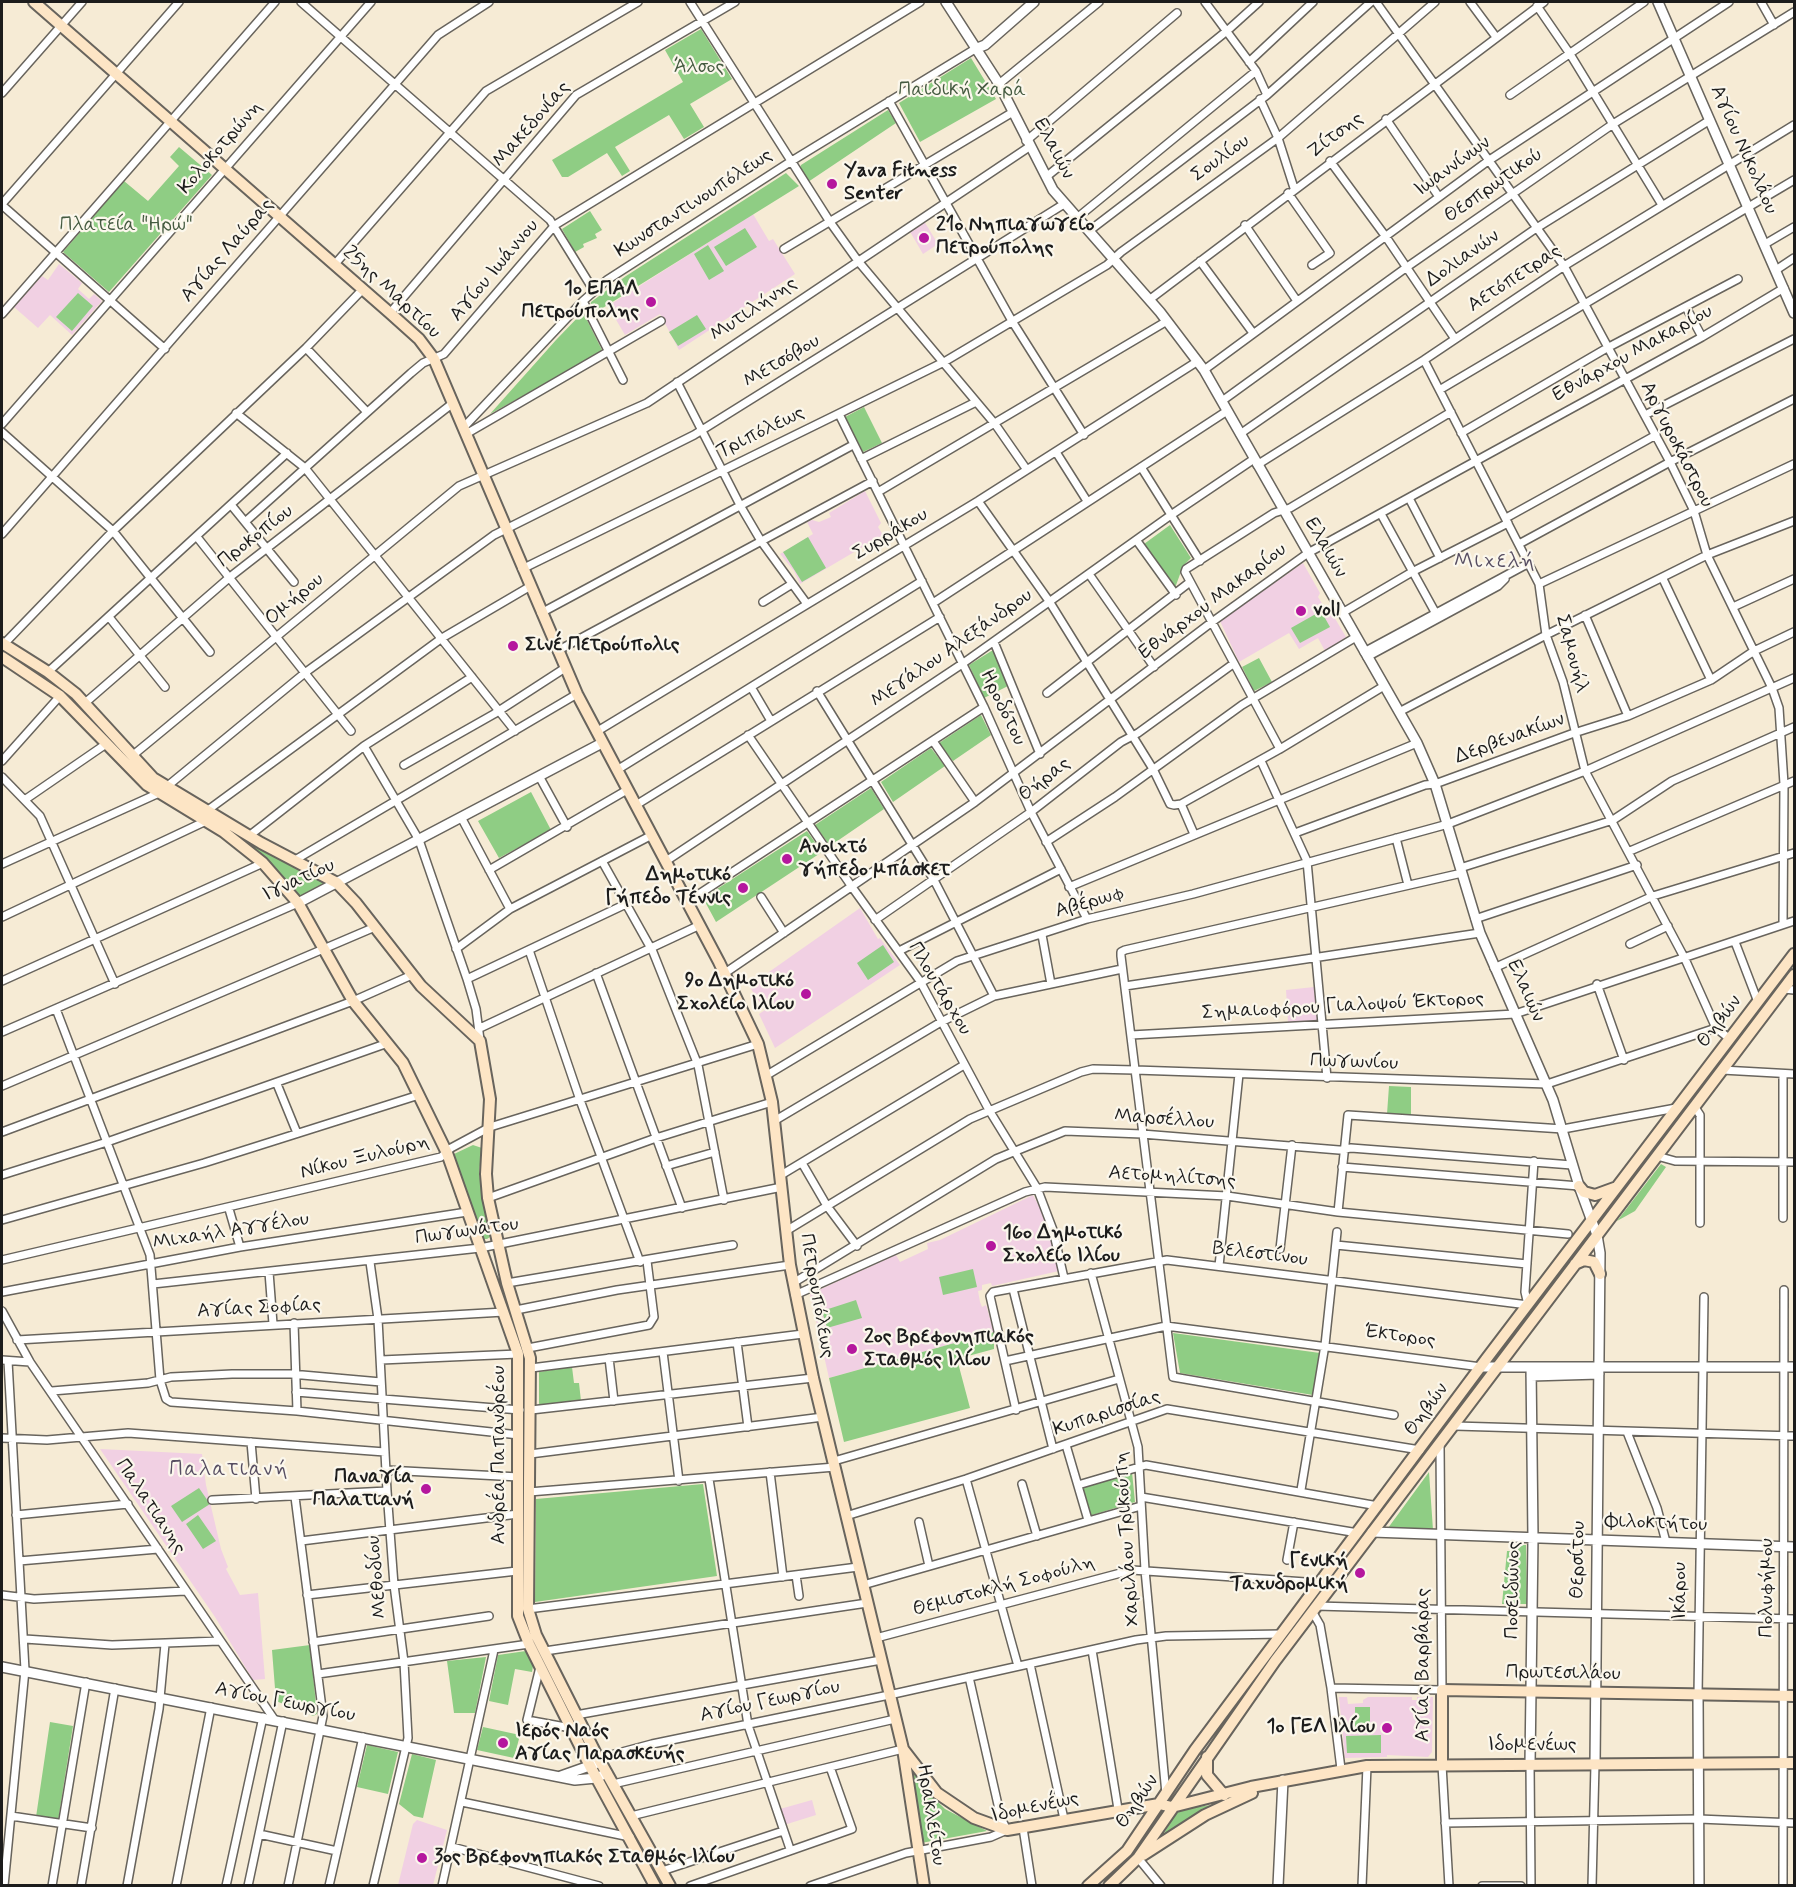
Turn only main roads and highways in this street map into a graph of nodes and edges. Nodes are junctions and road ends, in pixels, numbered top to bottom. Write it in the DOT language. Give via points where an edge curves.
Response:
graph roads {
  1 [pos="34,2"];
  2 [pos="2,644"];
  3 [pos="2,657"];
  4 [pos="602,742"];
  5 [pos="163,791"];
  6 [pos="207,816"];
  7 [pos="1794,954"];
  8 [pos="1794,975"];
  9 [pos="1789,989"];
  10 [pos="1620,1185"];
  11 [pos="1578,1186"];
  12 [pos="1575,1264"];
  13 [pos="1600,1274"];
  14 [pos="523,1351"];
  15 [pos="525,1410"];
  16 [pos="1442,1690"];
  17 [pos="1794,1696"];
  18 [pos="903,1749"];
  19 [pos="1207,1757"];
  20 [pos="594,1762"];
  21 [pos="1794,1763"];
  22 [pos="1442,1765"];
  23 [pos="601,1775"];
  24 [pos="1271,1783"];
  25 [pos="1224,1795"];
  26 [pos="1159,1803"];
  27 [pos="1172,1807"];
  28 [pos="1007,1830"];
  29 [pos="1138,1858"];
  30 [pos="1112,1884"];
  31 [pos="655,1886"];
  32 [pos="670,1886"];
  33 [pos="924,1886"];
  34 [pos="1089,1886"];
  1 -- 4 [label="main road, 25ης Μαρτίου" via="419,339 434,359 557,651"];
  2 -- 5 [label="main road" via="48,672 85,703"];
  3 -- 5 [label="main road" via="60,696 136,776"];
  4 -- 18 [label="main road, Πετρουπόλεως" via="700,925 758,1044 772,1102 790,1265 803,1334"];
  5 -- 6 [label="main road"];
  6 -- 14 [label="main road, Ανδρέα Παπανδρέου" via="263,863 298,903 352,1001 403,1063 447,1153 504,1312"];
  6 -- 14 [label="main road, Ανδρέα Παπανδρέου" via="337,883 412,975 480,1041 490,1099 488,1198"];
  7 -- 10 [label="main road, Θηβών"];
  8 -- 9 [label="main road, Θηβών"];
  9 -- 12 [label="main road, Θηβών" via="1722,1070"];
  10 -- 11 [label="main road" via="1595,1195"];
  10 -- 26 [label="main road, Θηβών"];
  12 -- 13 [label="main road" via="1594,1262"];
  12 -- 19 [label="main road, Θηβών"];
  14 -- 15 [label="main road, Ανδρέα Παπανδρέου"];
  14 -- 15 [label="main road, Ανδρέα Παπανδρέου" via="531,1368"];
  15 -- 20 [label="main road, Ανδρέα Παπανδρέου" via="530,1454 528,1609"];
  15 -- 20 [label="main road, Ανδρέα Παπανδρέου" via="519,1435 518,1616 571,1728"];
  16 -- 17 [label="main road, Πρωτεσιλάου"];
  16 -- 22 [label="main road, Αγίας Βαρβάρας"];
  18 -- 28 [label="main road, Πετρουπόλεως" via="927,1783 949,1804"];
  18 -- 33 [label="main road, Ηρακλείτου"];
  19 -- 25 [label="main road" via="1207,1775"];
  19 -- 27 [label="main road, Θηβών"];
  20 -- 23 [label="main road, Ανδρέα Παπανδρέου"];
  21 -- 22 [label="main road, Ιδομενέως"];
  22 -- 24 [label="main road, Ιδομενέως" via="1367,1766"];
  23 -- 31 [label="main road, Ανδρέα Παπανδρέου"];
  23 -- 32 [label="main road, Ανδρέα Παπανδρέου" via="613,1784"];
  24 -- 25 [label="main road, Ιδομενέως"];
  24 -- 29 [label="main road, Ιδομενέως" via="1205,1815"];
  25 -- 27 [label="main road, Ιδομενέως"];
  26 -- 27 [label="main road, Ιδομενέως"];
  26 -- 28 [label="main road, Ιδομενέως"];
  26 -- 34 [label="main road, Θηβών" via="1127,1851"];
  27 -- 29 [label="main road, Θηβών"];
  29 -- 30 [label="main road, Θηβών"];
}
